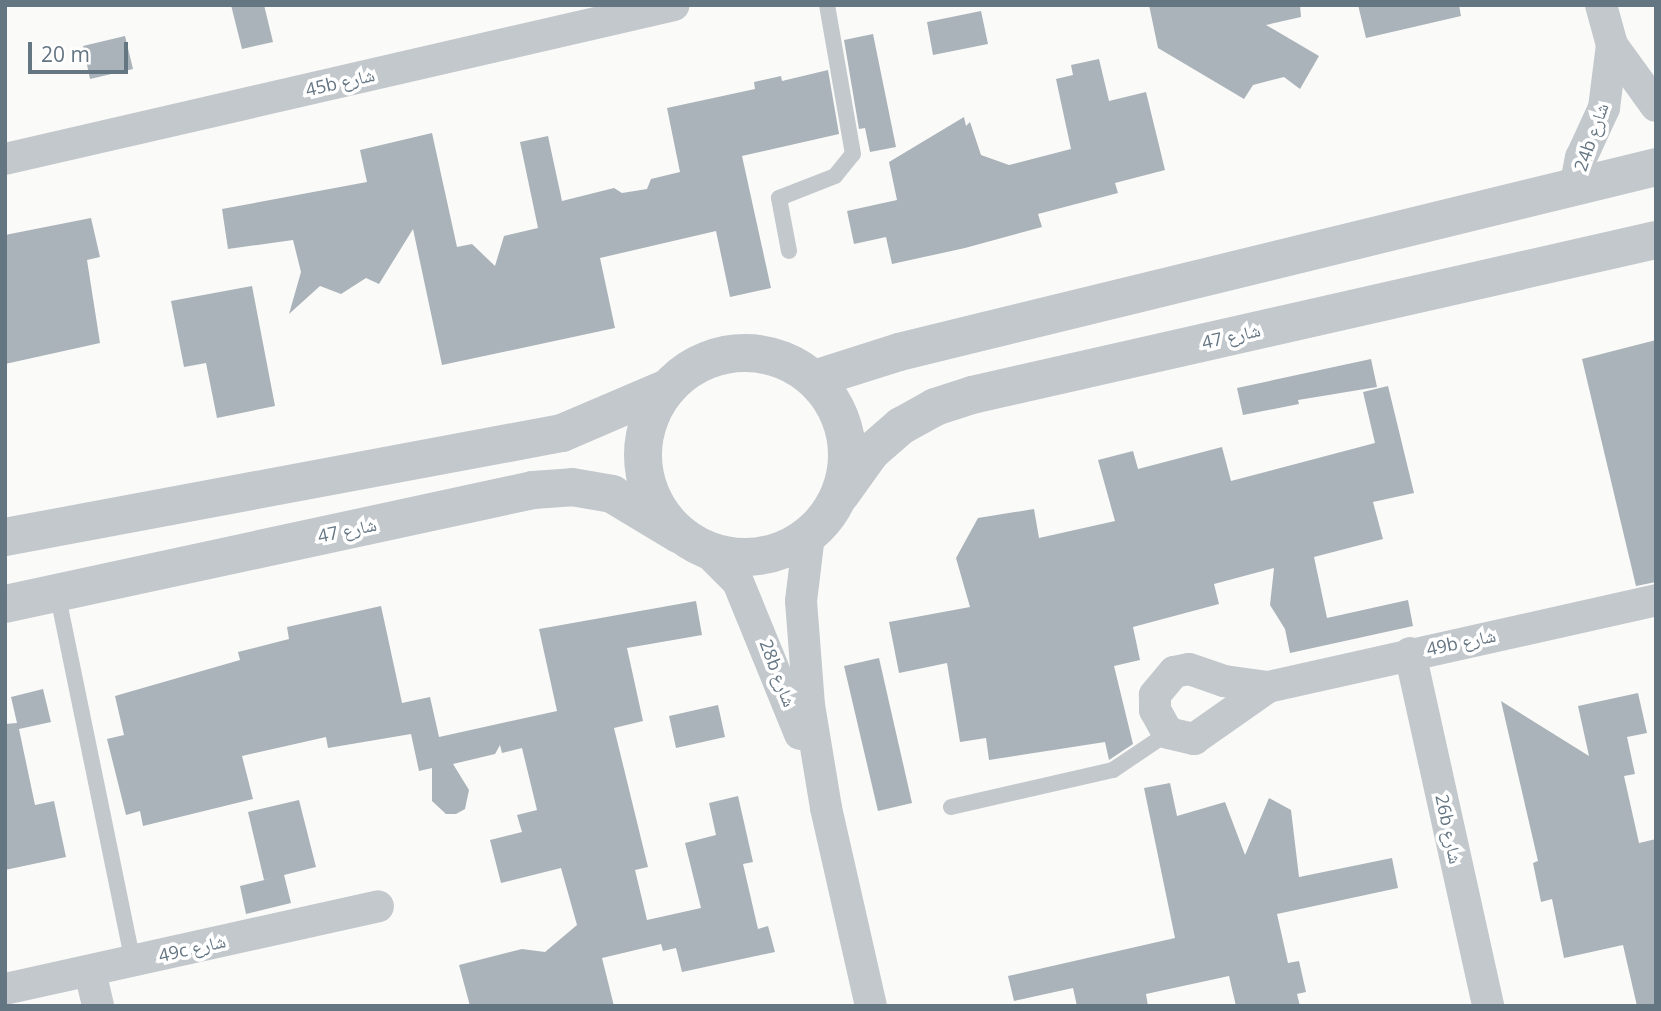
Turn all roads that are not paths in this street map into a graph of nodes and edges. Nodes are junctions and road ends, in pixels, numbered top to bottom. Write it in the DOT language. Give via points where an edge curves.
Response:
graph roads {
  1 [pos="674,5"];
  2 [pos="827,5"];
  3 [pos="1601,5"];
  4 [pos="1612,45"];
  5 [pos="1656,106"];
  6 [pos="5,159"];
  7 [pos="1656,167"];
  8 [pos="1575,188"];
  9 [pos="1656,240"];
  10 [pos="789,251"];
  11 [pos="814,379"];
  12 [pos="667,388"];
  13 [pos="841,494"];
  14 [pos="809,535"];
  15 [pos="5,537"];
  16 [pos="694,543"];
  17 [pos="57,592"];
  18 [pos="1656,600"];
  19 [pos="5,604"];
  20 [pos="1410,653"];
  21 [pos="1268,687"];
  22 [pos="1168,733"];
  23 [pos="951,807"];
  24 [pos="826,808"];
  25 [pos="377,906"];
  26 [pos="133,961"];
  27 [pos="90,971"];
  28 [pos="5,989"];
  29 [pos="98,1006"];
  30 [pos="871,1006"];
  31 [pos="1488,1006"];
  1 -- 6 [label="street, 45b شارع"];
  2 -- 10 [label="lane" via="853,154 835,176 779,198"];
  3 -- 4 [label="street, 24b شارع"];
  4 -- 5 [label="street, 24b شارع"];
  4 -- 8 [label="street, 24b شارع" via="1604,108 1581,158"];
  7 -- 8 [label="street"];
  8 -- 11 [label="street" via="899,352"];
  9 -- 13 [label="street, شارع 47" via="972,395 935,407 901,426 871,452"];
  11 -- 12 [label="street" via="775,358 746,353 691,369"];
  11 -- 13 [label="street" via="842,424 848,458"];
  12 -- 15 [label="street" via="562,433"];
  12 -- 16 [label="street" via="651,416 643,448 645,481 659,510"];
  13 -- 14 [label="street"];
  14 -- 16 [label="street" via="778,552 743,558"];
  14 -- 24 [label="street, 28b شارع" via="801,601 803,643"];
  16 -- 17 [label="street, شارع 47" via="612,494 572,486 533,490"];
  16 -- 24 [label="street, 28b شارع" via="738,582 762,632"];
  17 -- 19 [label="street, شارع 47"];
  17 -- 26 [label="lane"];
  18 -- 20 [label="street, 49b شارع"];
  20 -- 21 [label="street, 49b شارع"];
  20 -- 31 [label="street, 26b شارع"];
  21 -- 22 [label="street, 49b شارع" via="1206,734 1181,740"];
  21 -- 22 [label="street, 49b شارع" via="1224,681 1189,669 1174,672 1155,695 1155,710"];
  22 -- 23 [label="lane" via="1113,769"];
  24 -- 30 [label="street, 28b شارع"];
  25 -- 26 [label="street, 49c شارع"];
  26 -- 27 [label="street, 49c شارع"];
  27 -- 28 [label="street, 49c شارع"];
  27 -- 29 [label="street"];
}
